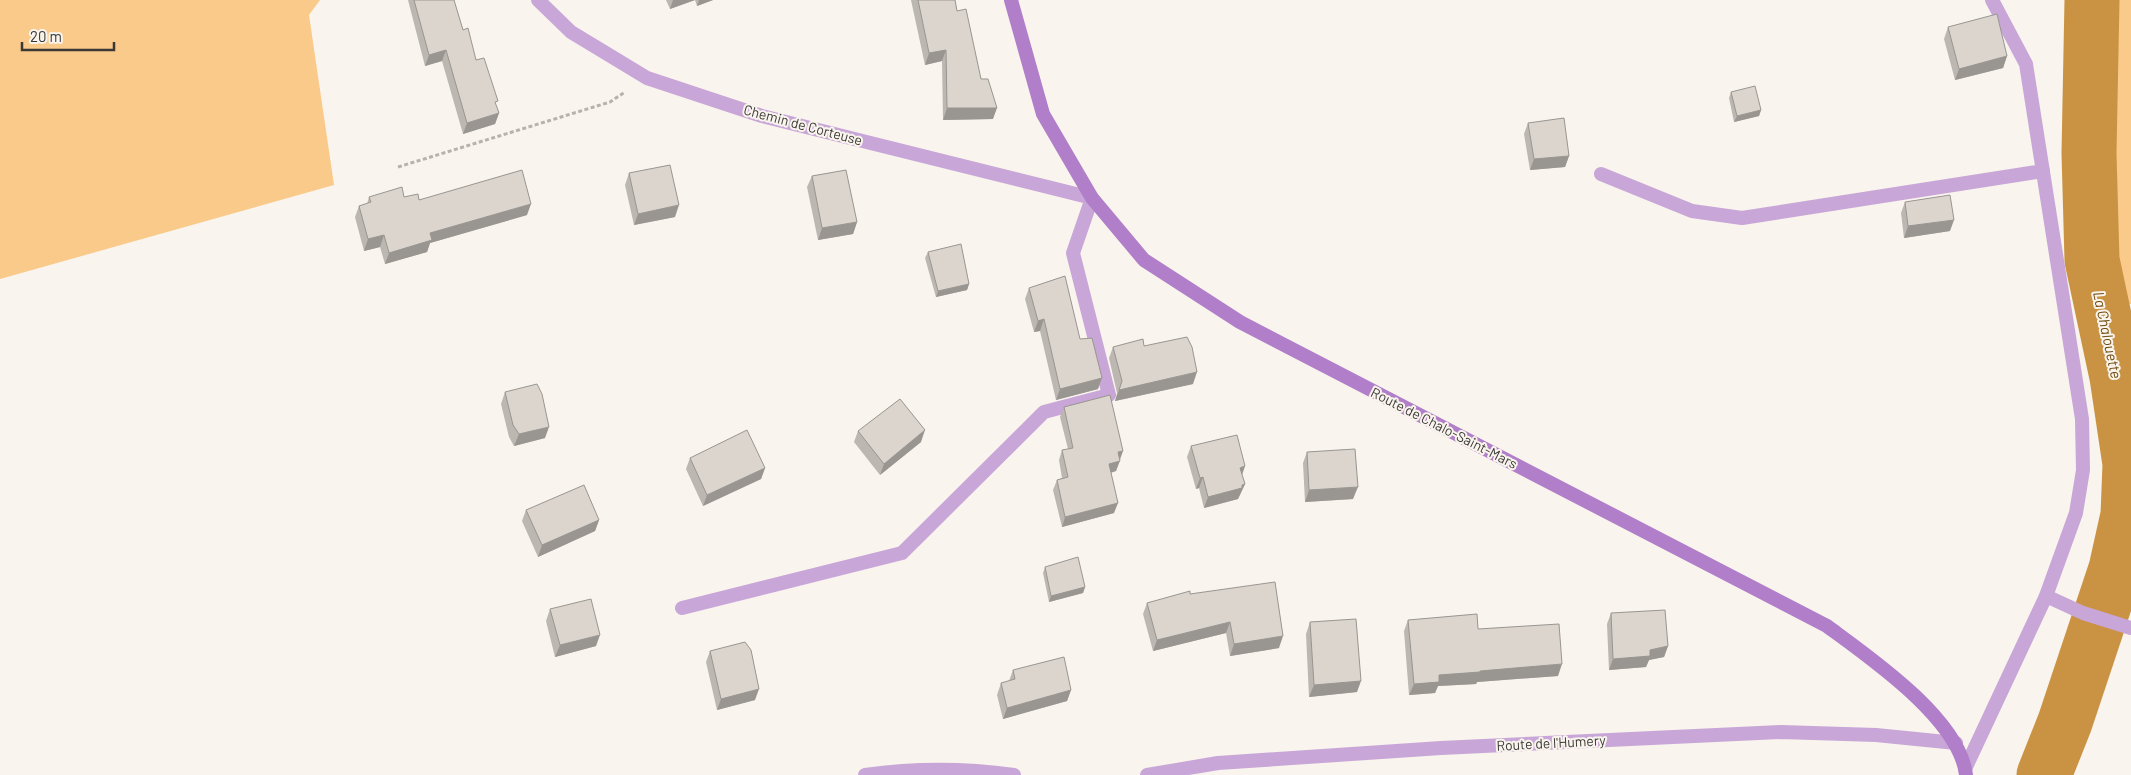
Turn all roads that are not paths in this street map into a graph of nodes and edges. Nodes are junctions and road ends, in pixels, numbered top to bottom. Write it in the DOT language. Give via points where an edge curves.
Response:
graph roads {
  1 [pos="538,0"];
  2 [pos="1011,0"];
  3 [pos="1992,0"];
  4 [pos="2043,170"];
  5 [pos="1601,174"];
  6 [pos="1092,198"];
  7 [pos="2046,596"];
  8 [pos="682,608"];
  9 [pos="2131,628"];
  10 [pos="1956,743"];
  11 [pos="1966,772"];
  12 [pos="865,775"];
  13 [pos="1014,775"];
  14 [pos="1147,775"];
  1 -- 6 [label="street, Chemin de Corteuse" via="571,32 647,78 762,116"];
  2 -- 6 [label="main road, Route de Chalo-Saint-Mars" via="1043,114"];
  3 -- 4 [label="street" via="2026,64"];
  4 -- 5 [label="street" via="1742,218 1692,211"];
  4 -- 7 [label="street" via="2082,419 2083,470 2076,513"];
  6 -- 8 [label="street" via="1073,252 1109,396 1044,412 902,553"];
  6 -- 10 [label="main road, Route de Chalo-Saint-Mars" via="1144,260 1240,322 1826,626 1885,669 1930,711"];
  7 -- 9 [label="street" via="2083,613"];
  7 -- 11 [label="street"];
  10 -- 11 [label="main road, Route de Chalo-Saint-Mars"];
  10 -- 14 [label="street, Route de l'Humery" via="1876,735 1771,733 1218,762"];
  12 -- 13 [label="street" via="901,770 977,770"];
}
